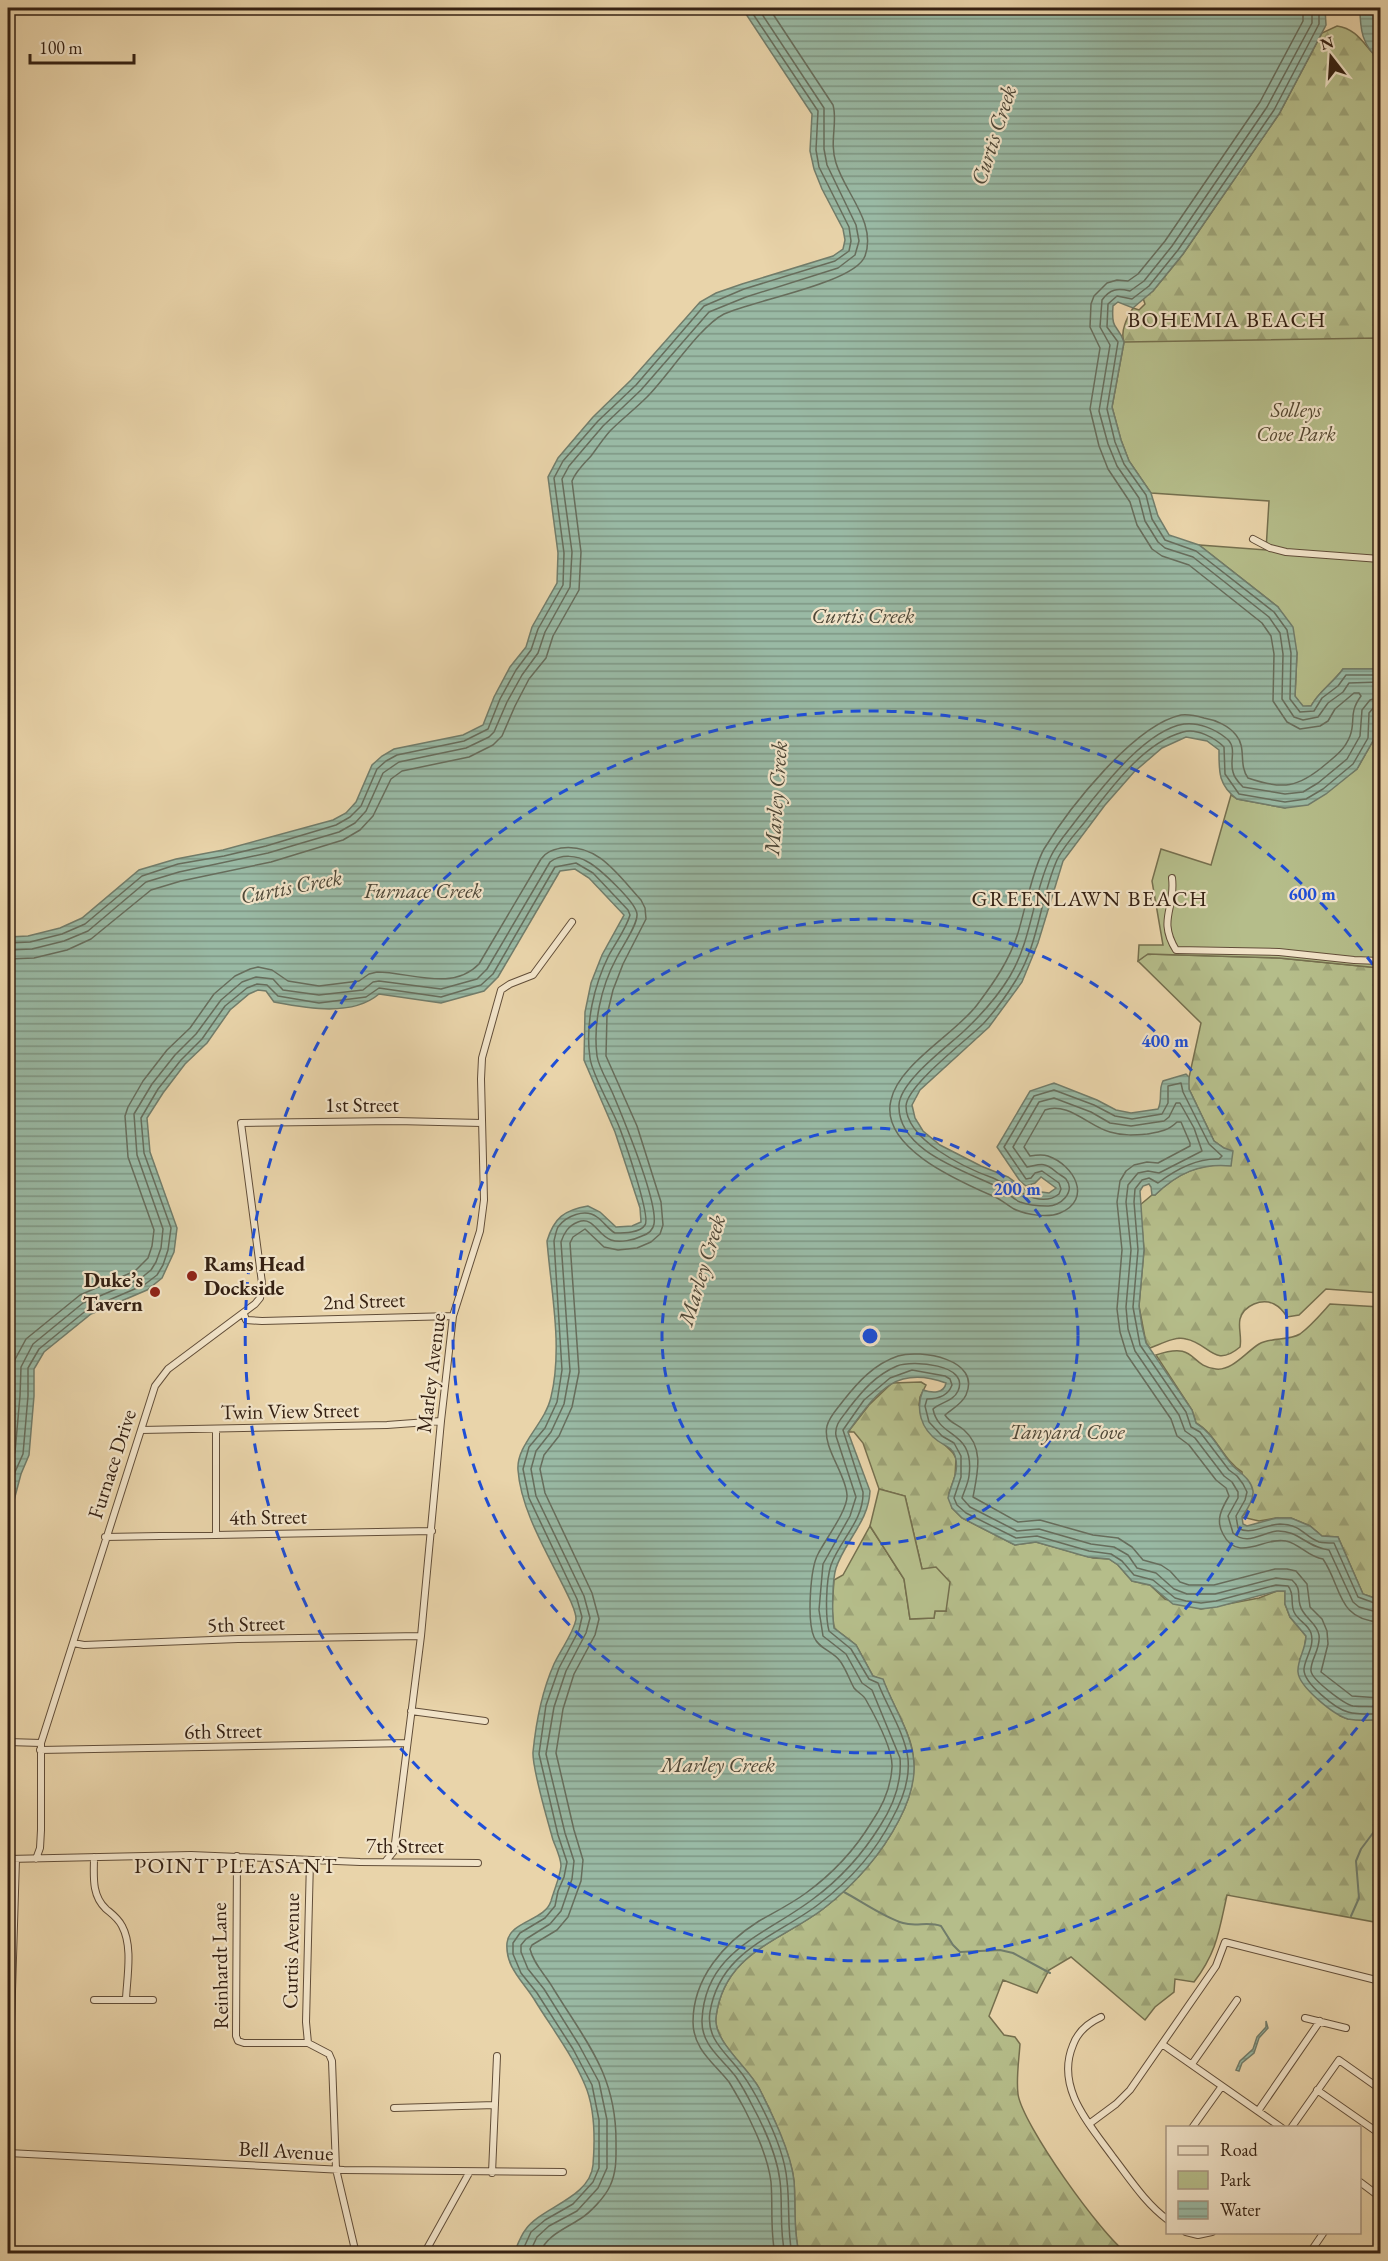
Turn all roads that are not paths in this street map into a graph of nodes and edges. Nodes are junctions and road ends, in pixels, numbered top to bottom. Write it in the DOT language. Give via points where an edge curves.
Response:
graph roads {
  1 [pos="1253,539"];
  2 [pos="1380,558"];
  3 [pos="1172,878"];
  4 [pos="572,922"];
  5 [pos="1380,961"];
  6 [pos="243,1122"];
  7 [pos="482,1124"];
  8 [pos="244,1314"];
  9 [pos="453,1316"];
  10 [pos="441,1421"];
  11 [pos="216,1429"];
  12 [pos="141,1430"];
  13 [pos="432,1531"];
  14 [pos="216,1534"];
  15 [pos="105,1537"];
  16 [pos="421,1636"];
  17 [pos="73,1642"];
  18 [pos="411,1711"];
  19 [pos="485,1722"];
  20 [pos="8,1742"];
  21 [pos="41,1743"];
  22 [pos="407,1743"];
  23 [pos="40,1750"];
  24 [pos="237,1856"];
  25 [pos="94,1857"];
  26 [pos="36,1858"];
  27 [pos="8,1859"];
  28 [pos="15,1859"];
  29 [pos="310,1860"];
  30 [pos="385,1862"];
  31 [pos="478,1863"];
  32 [pos="1380,1981"];
  33 [pos="126,1999"];
  34 [pos="94,2000"];
  35 [pos="153,2000"];
  36 [pos="1237,2000"];
  37 [pos="1101,2017"];
  38 [pos="1305,2018"];
  39 [pos="1320,2022"];
  40 [pos="11,2024"];
  41 [pos="1346,2028"];
  42 [pos="308,2043"];
  43 [pos="1162,2044"];
  44 [pos="497,2056"];
  45 [pos="1192,2064"];
  46 [pos="1222,2086"];
  47 [pos="1380,2089"];
  48 [pos="1317,2090"];
  49 [pos="495,2105"];
  50 [pos="394,2108"];
  51 [pos="1258,2110"];
  52 [pos="1089,2124"];
  53 [pos="1193,2126"];
  54 [pos="1281,2126"];
  55 [pos="1292,2126"];
  56 [pos="1380,2134"];
  57 [pos="8,2153"];
  58 [pos="336,2169"];
  59 [pos="563,2172"];
  60 [pos="469,2173"];
  61 [pos="492,2173"];
  62 [pos="1361,2183"];
  63 [pos="1380,2197"];
  64 [pos="1166,2219"];
  65 [pos="1323,2234"];
  66 [pos="356,2253"];
  67 [pos="424,2253"];
  68 [pos="1309,2253"];
  1 -- 2 [label="street" via="1286,552"];
  3 -- 5 [label="street" via="1166,922 1176,950 1278,952"];
  4 -- 7 [label="street, Marley Avenue" via="533,975 501,990 482,1058"];
  6 -- 7 [label="street, 1st Street"];
  6 -- 8 [label="street, Furnace Drive" via="240,1127 262,1283 260,1298"];
  7 -- 9 [label="street, Marley Avenue" via="484,1200 480,1231"];
  8 -- 9 [label="street, 2nd Street" via="246,1320 262,1321"];
  8 -- 12 [label="street, Furnace Drive" via="168,1369 155,1386"];
  9 -- 10 [label="street, Marley Avenue"];
  10 -- 11 [label="street, Twin View Street"];
  10 -- 13 [label="street, Marley Avenue"];
  11 -- 12 [label="street, Twin View Street"];
  11 -- 14 [label="street"];
  12 -- 15 [label="street, Furnace Drive"];
  13 -- 14 [label="street, 4th Street"];
  13 -- 16 [label="street, Marley Avenue"];
  14 -- 15 [label="street, 4th Street"];
  15 -- 17 [label="street, Furnace Drive"];
  16 -- 17 [label="street, 5th Street" via="84,1645"];
  16 -- 18 [label="street, Marley Avenue"];
  17 -- 21 [label="street, Furnace Drive"];
  18 -- 19 [label="street"];
  18 -- 22 [label="street, Marley Avenue"];
  20 -- 21 [label="street"];
  21 -- 23 [label="street, Furnace Drive"];
  22 -- 23 [label="street, 6th Street"];
  22 -- 30 [label="street, Marley Avenue" via="394,1851"];
  23 -- 26 [label="street, Furnace Drive" via="41,1830"];
  24 -- 25 [label="street, 7th Street"];
  24 -- 29 [label="street, 7th Street"];
  24 -- 42 [label="street, Reinhardt Lane" via="236,2036 244,2043"];
  25 -- 26 [label="street, 7th Street"];
  25 -- 33 [label="street" via="95,1890 104,1908 122,1925 126,1938"];
  26 -- 28 [label="street, 7th Street"];
  27 -- 28 [label="street, 7th Street"];
  28 -- 40 [label="street"];
  29 -- 30 [label="street, 7th Street"];
  29 -- 42 [label="street, Curtis Avenue"];
  30 -- 31 [label="street, 7th Street"];
  32 -- 43 [label="street" via="1225,1942 1216,1966"];
  33 -- 34 [label="street"];
  33 -- 35 [label="street"];
  36 -- 45 [label="street"];
  37 -- 52 [label="street" via="1078,2034 1068,2059 1071,2091"];
  38 -- 39 [label="street"];
  39 -- 41 [label="street"];
  39 -- 51 [label="street"];
  42 -- 58 [label="street" via="329,2054 332,2061"];
  43 -- 45 [label="street"];
  43 -- 52 [label="street" via="1126,2095"];
  44 -- 49 [label="street"];
  45 -- 46 [label="street"];
  46 -- 51 [label="street"];
  46 -- 53 [label="street"];
  47 -- 48 [label="street" via="1339,2060"];
  48 -- 55 [label="street"];
  48 -- 56 [label="street"];
  49 -- 50 [label="street"];
  49 -- 61 [label="street"];
  51 -- 54 [label="street"];
  52 -- 64 [label="street" via="1137,2188"];
  57 -- 58 [label="street, Bell Avenue"];
  58 -- 60 [label="street, Bell Avenue"];
  58 -- 66 [label="street"];
  59 -- 61 [label="street, Bell Avenue"];
  60 -- 61 [label="street, Bell Avenue"];
  60 -- 67 [label="street"];
  62 -- 63 [label="street"];
  65 -- 68 [label="street"];
}
